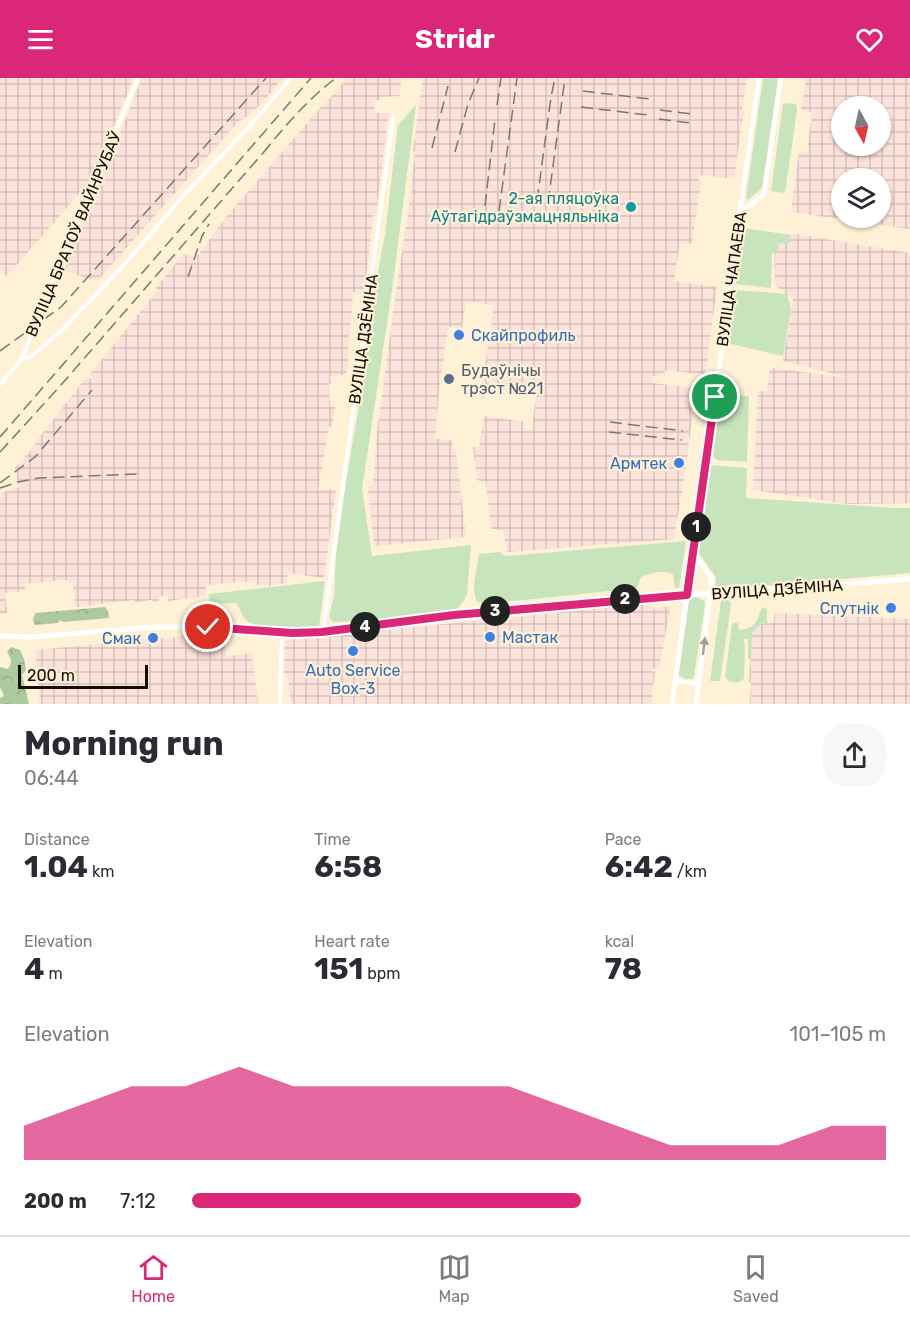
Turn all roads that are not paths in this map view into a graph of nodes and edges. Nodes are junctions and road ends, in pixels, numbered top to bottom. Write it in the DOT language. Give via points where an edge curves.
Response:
graph roads {
  1 [pos="138,78"];
  2 [pos="291,78"];
  3 [pos="759,78"];
  4 [pos="781,78"];
  5 [pos="393,118"];
  6 [pos="741,209"];
  7 [pos="21,360"];
  8 [pos="0,384"];
  9 [pos="693,552"];
  10 [pos="910,579"];
  11 [pos="711,594"];
  12 [pos="687,595"];
  13 [pos="282,632"];
  14 [pos="322,632"];
  15 [pos="0,636"];
  16 [pos="675,681"];
  17 [pos="699,684"];
  18 [pos="280,704"];
  19 [pos="672,704"];
  20 [pos="696,704"];
  1 -- 7 [label="street, ВУЛІЦА БРАТОЎ ВАЙНРУБАЎ"];
  2 -- 7 [label="street" via="63,330 33,356"];
  3 -- 6 [label="street, ВУЛІЦА ЧАПАЕВА"];
  4 -- 6 [label="street" via="764,194"];
  5 -- 14 [label="street, ВУЛІЦА ДЗЁМІНА"];
  6 -- 9 [label="street, ВУЛІЦА ЧАПАЕВА"];
  7 -- 8 [label="street, ВУЛІЦА БРАТОЎ ВАЙНРУБАЎ"];
  9 -- 11 [label="main road" via="711,578"];
  9 -- 12 [label="main road, ВУЛІЦА ЧАПАЕВА"];
  10 -- 11 [label="main road, ВУЛІЦА ДЗЁМІНА"];
  11 -- 12 [label="main road, ВУЛІЦА ДЗЁМІНА"];
  17 -- 11 [label="main road, one-way"];
  12 -- 14 [label="main road, ВУЛІЦА ДЗЁМІНА" via="465,614"];
  12 -- 16 [label="main road, ВУЛІЦА ЧАПАЕВА"];
  13 -- 14 [label="main road, ВУЛІЦА ДЗЁМІНА"];
  13 -- 15 [label="main road, ВУЛІЦА ДЗЁМІНА" via="162,627"];
  13 -- 18 [label="street"];
  16 -- 17 [label="street"];
  16 -- 19 [label="main road, ВУЛІЦА ЧАПАЕВА"];
  17 -- 20 [label="main road"];
}
